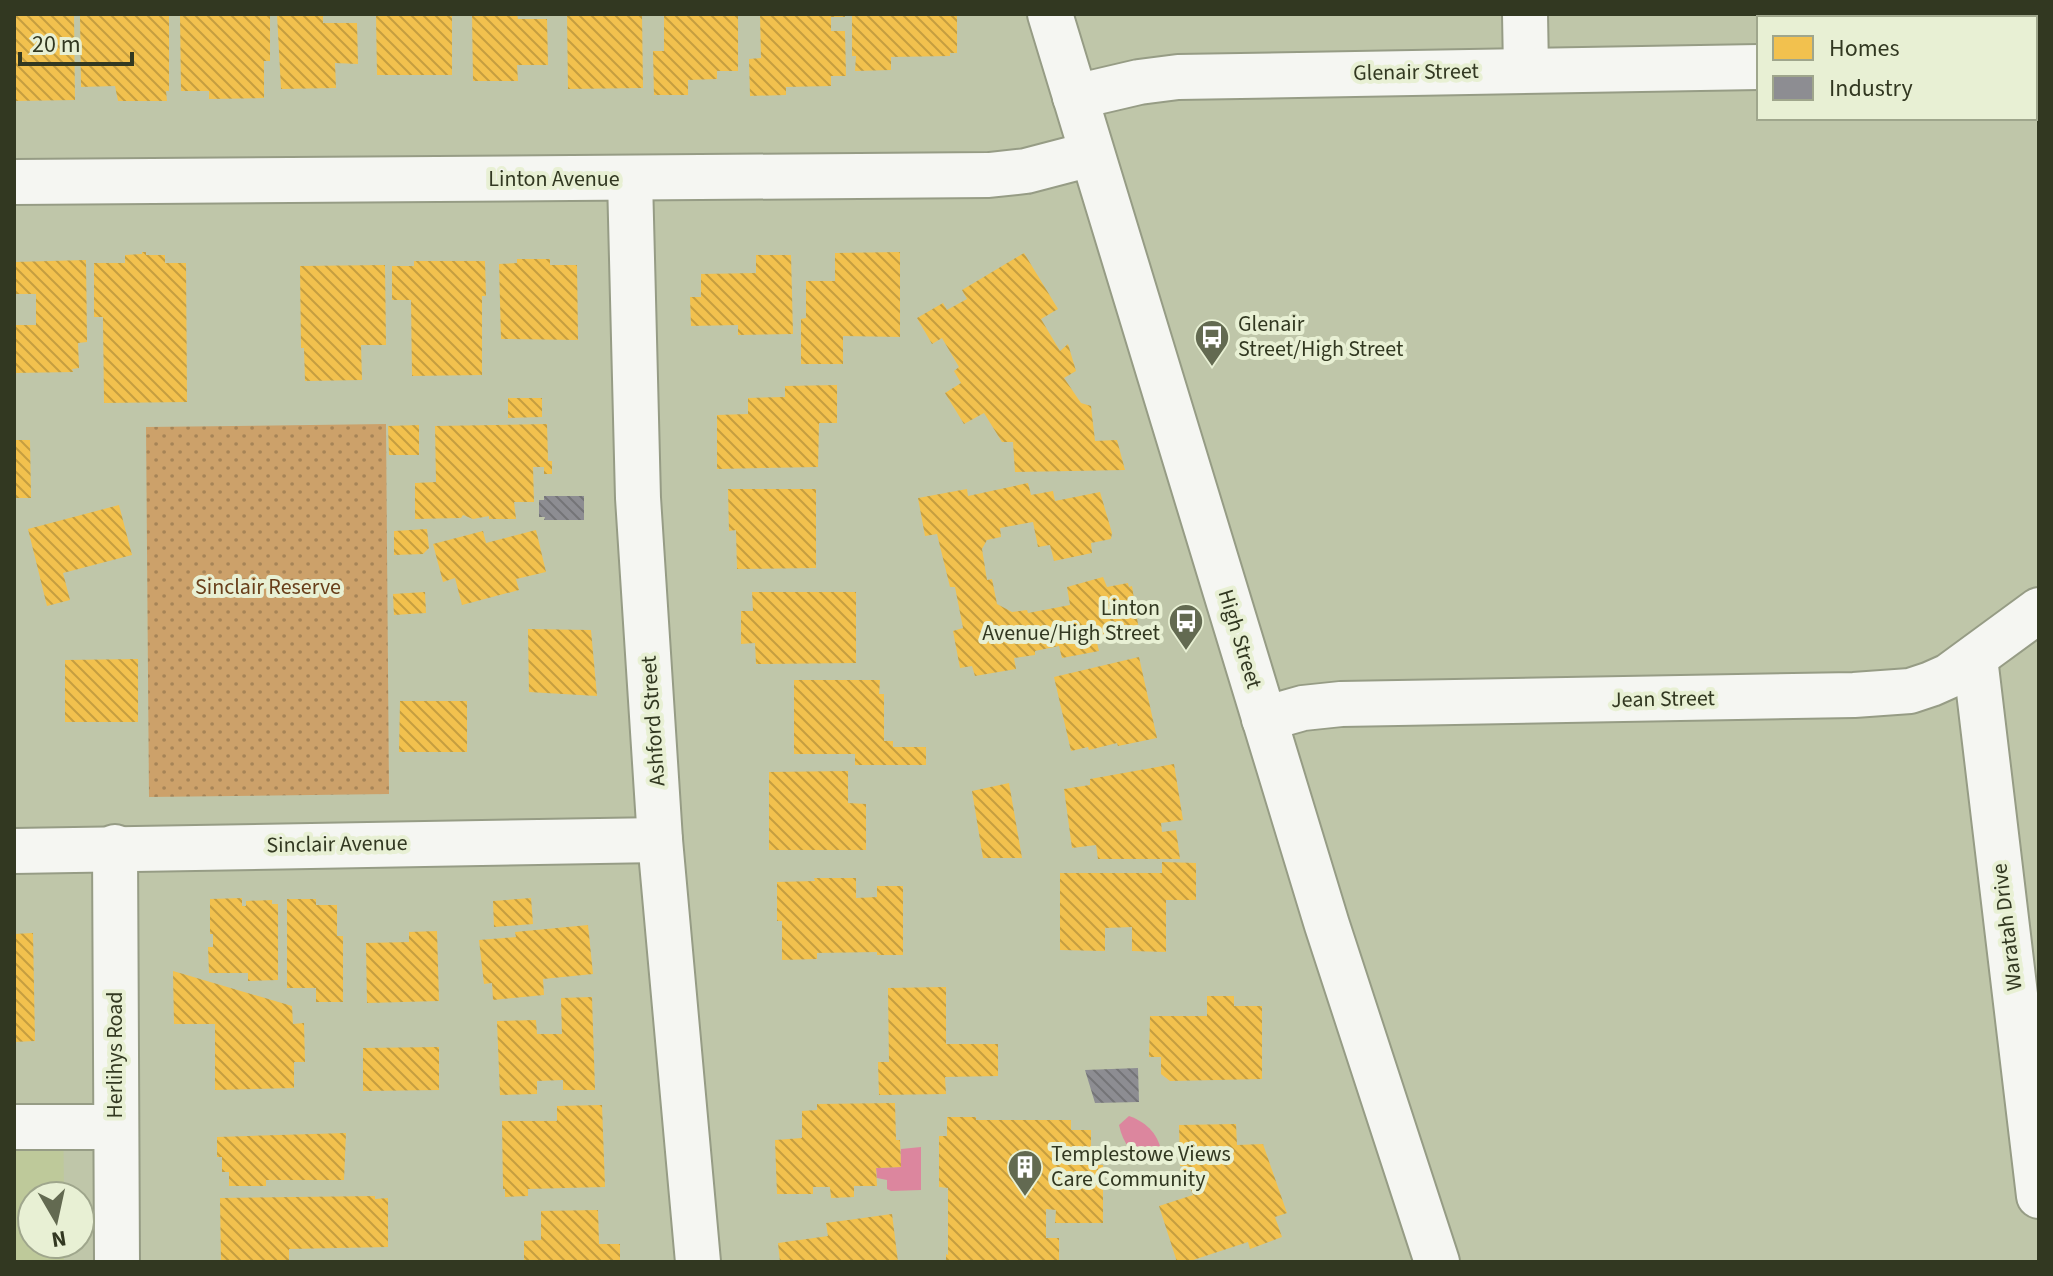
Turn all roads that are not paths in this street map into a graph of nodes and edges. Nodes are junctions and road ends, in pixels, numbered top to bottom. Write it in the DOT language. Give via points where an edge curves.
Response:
graph roads {
  1 [pos="1050,14"];
  2 [pos="1525,14"];
  3 [pos="1757,67"];
  4 [pos="1526,70"];
  5 [pos="1075,97"];
  6 [pos="1091,154"];
  7 [pos="630,179"];
  8 [pos="14,182"];
  9 [pos="2039,610"];
  10 [pos="1975,658"];
  11 [pos="1264,719"];
  12 [pos="660,840"];
  13 [pos="115,847"];
  14 [pos="14,851"];
  15 [pos="14,1127"];
  16 [pos="116,1127"];
  17 [pos="2039,1196"];
  18 [pos="117,1262"];
  19 [pos="698,1262"];
  20 [pos="1437,1262"];
  1 -- 5 [label="street, High Street"];
  2 -- 4 [label="street"];
  3 -- 4 [label="street, Glenair Street"];
  4 -- 5 [label="street, Glenair Street" via="1178,77"];
  5 -- 6 [label="street, High Street"];
  6 -- 7 [label="street, Linton Avenue" via="989,175"];
  6 -- 11 [label="street, High Street"];
  7 -- 8 [label="street, Linton Avenue"];
  7 -- 12 [label="street, Ashford Street" via="638,498"];
  9 -- 10 [label="street, Jean Street"];
  10 -- 11 [label="street, Jean Street" via="1949,676 1910,691 1341,704"];
  10 -- 17 [label="street, Waratah Drive"];
  11 -- 20 [label="street, High Street"];
  12 -- 13 [label="street, Sinclair Avenue"];
  12 -- 19 [label="street, Ashford Street"];
  13 -- 14 [label="street, Sinclair Avenue"];
  13 -- 16 [label="street, Herlihys Road"];
  15 -- 16 [label="street"];
  16 -- 18 [label="street, Herlihys Road"];
}
